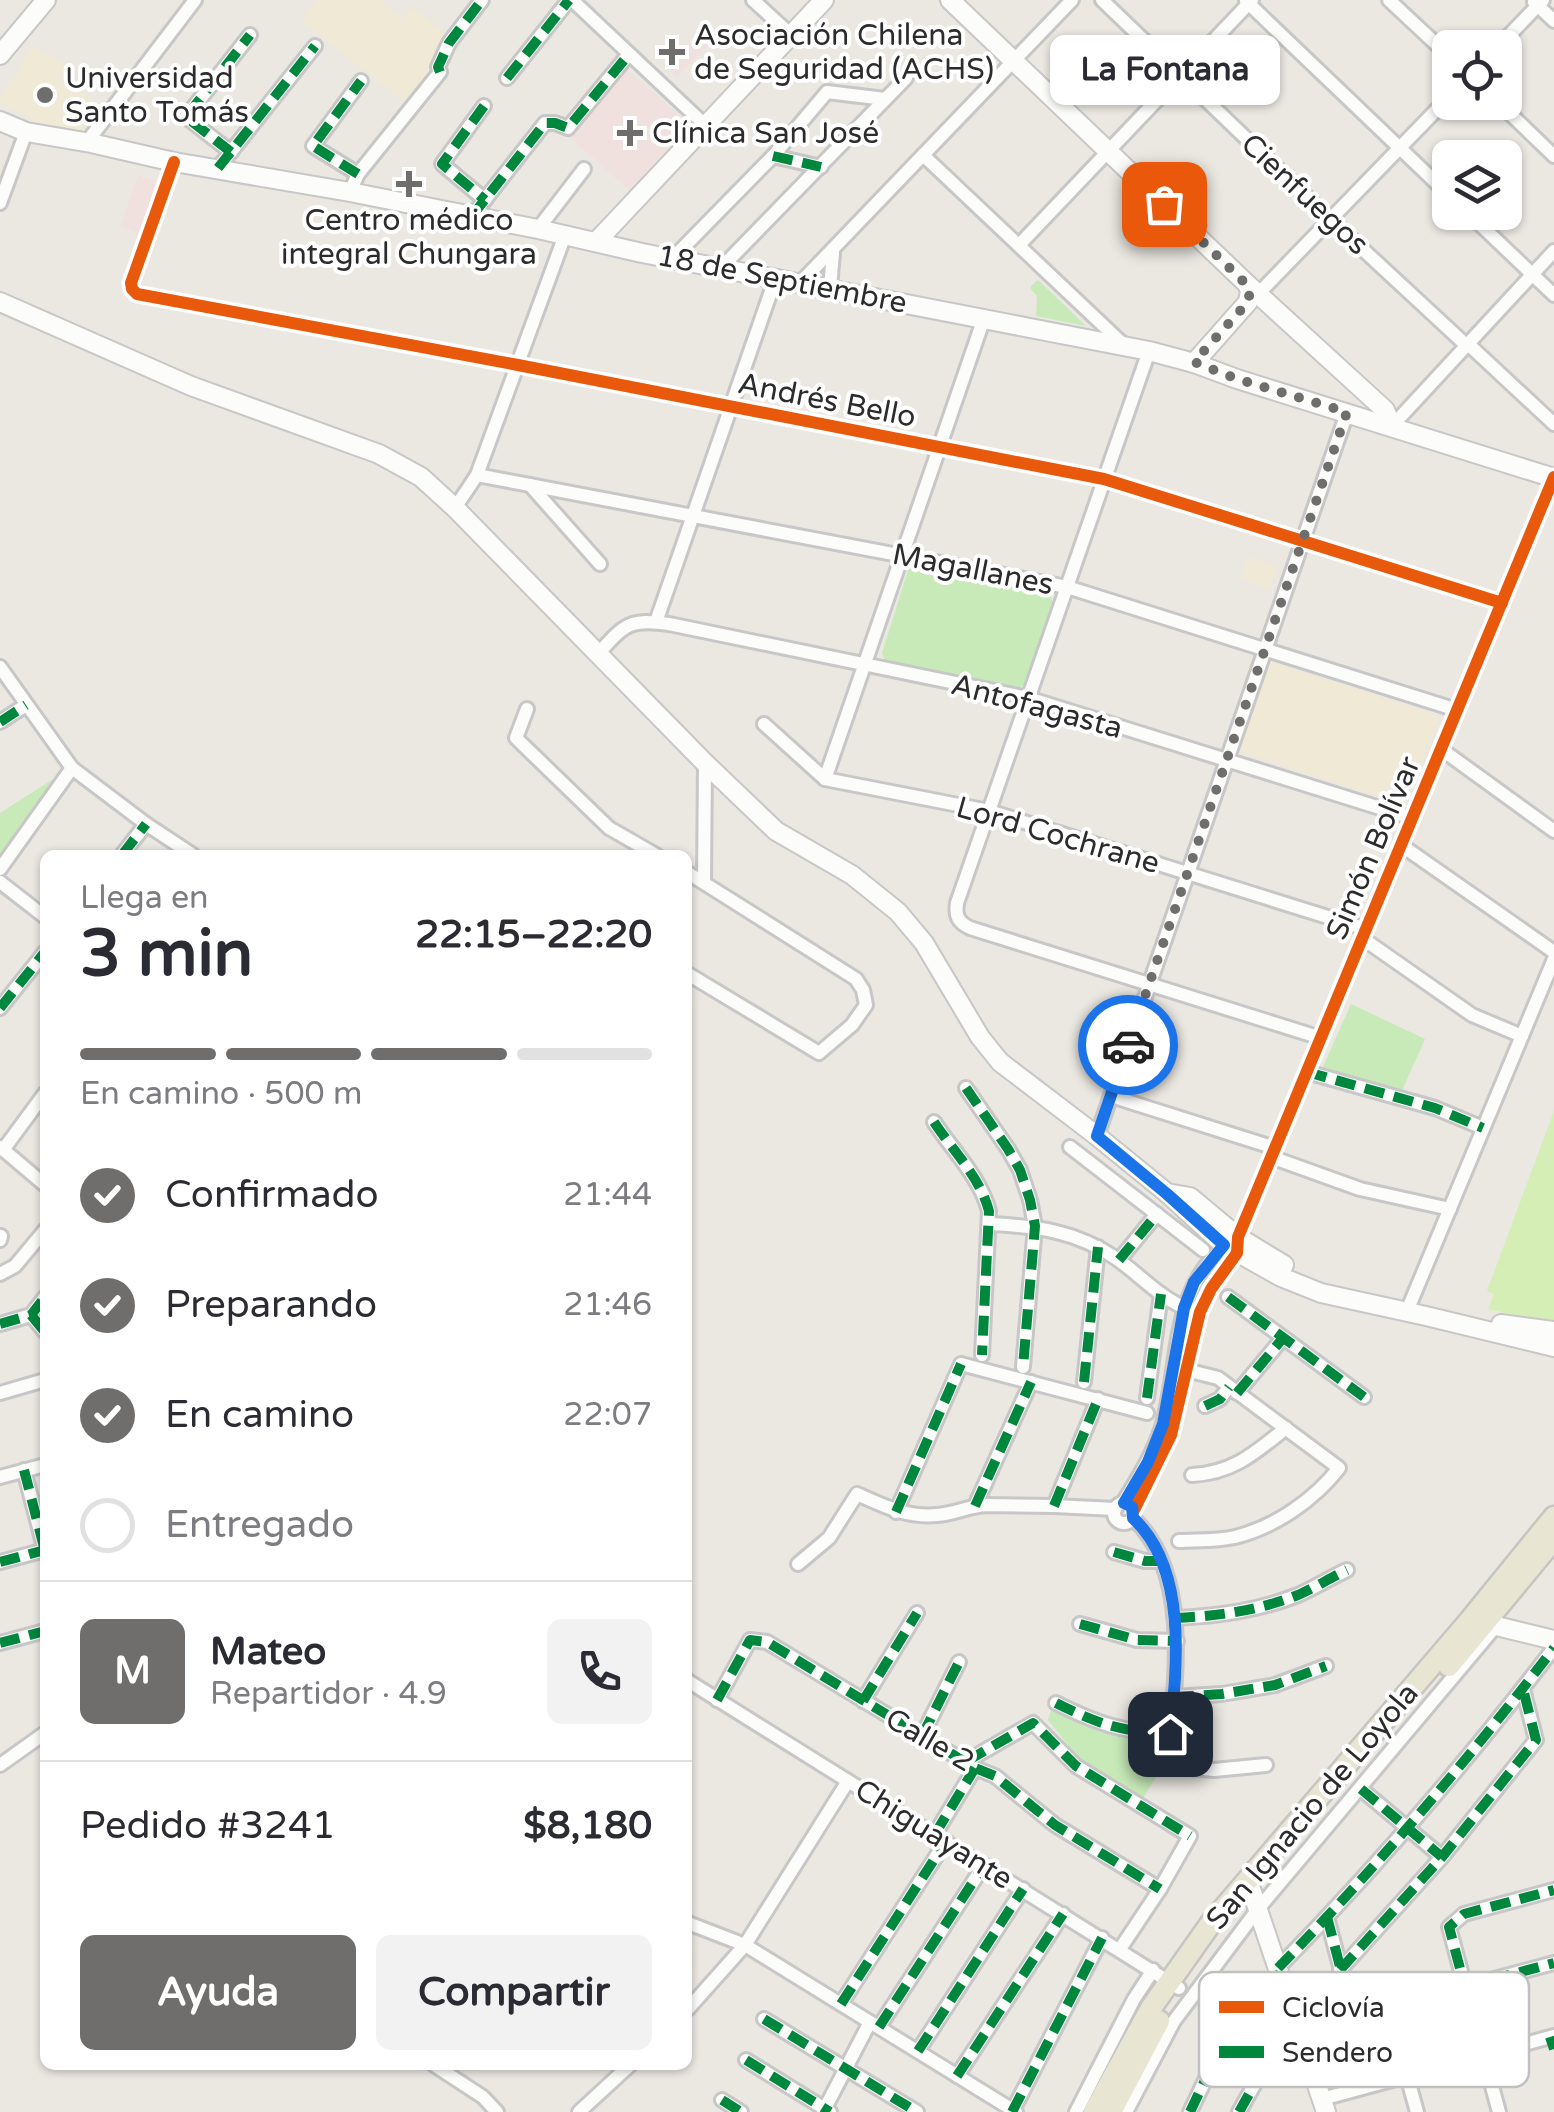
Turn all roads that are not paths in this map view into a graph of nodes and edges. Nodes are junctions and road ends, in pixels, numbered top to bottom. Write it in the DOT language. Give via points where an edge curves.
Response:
graph roads {
  1 [pos="46,0"];
  2 [pos="196,0"];
  3 [pos="482,0"];
  4 [pos="571,0"];
  5 [pos="753,0"];
  6 [pos="824,0"];
  7 [pos="950,0"];
  8 [pos="1072,0"];
  9 [pos="1102,0"];
  10 [pos="1389,0"];
  11 [pos="1248,1"];
  12 [pos="1537,2"];
  13 [pos="1554,21"];
  14 [pos="1512,30"];
  15 [pos="250,35"];
  16 [pos="790,35"];
  17 [pos="1432,40"];
  18 [pos="315,46"];
  19 [pos="0,54"];
  20 [pos="629,54"];
  21 [pos="1014,61"];
  22 [pos="1180,76"];
  23 [pos="507,78"];
  24 [pos="906,78"];
  25 [pos="362,81"];
  26 [pos="886,99"];
  27 [pos="484,106"];
  28 [pos="1432,114"];
  29 [pos="1517,120"];
  30 [pos="10,123"];
  31 [pos="706,126"];
  32 [pos="87,142"];
  33 [pos="1399,148"];
  34 [pos="1108,151"];
  35 [pos="230,152"];
  36 [pos="924,155"];
  37 [pos="773,156"];
  38 [pos="1554,156"];
  39 [pos="174,162"];
  40 [pos="821,167"];
  41 [pos="218,168"];
  42 [pos="584,169"];
  43 [pos="1432,179"];
  44 [pos="354,183"];
  45 [pos="485,200"];
  46 [pos="0,202"];
  47 [pos="633,204"];
  48 [pos="472,216"];
  49 [pos="1330,219"];
  50 [pos="538,229"];
  51 [pos="1486,230"];
  52 [pos="565,235"];
  53 [pos="596,242"];
  54 [pos="1018,245"];
  55 [pos="836,246"];
  56 [pos="630,250"];
  57 [pos="1554,252"];
  58 [pos="672,259"];
  59 [pos="721,268"];
  60 [pos="1532,274"];
  61 [pos="776,277"];
  62 [pos="801,282"];
  63 [pos="830,288"];
  64 [pos="1252,289"];
  65 [pos="1554,295"];
  66 [pos="0,302"];
  67 [pos="984,318"];
  68 [pos="1467,344"];
  69 [pos="1126,346"];
  70 [pos="1148,351"];
  71 [pos="1194,362"];
  72 [pos="518,364"];
  73 [pos="731,407"];
  74 [pos="1347,412"];
  75 [pos="1554,424"];
  76 [pos="1392,426"];
  77 [pos="939,447"];
  78 [pos="477,475"];
  79 [pos="1554,478"];
  80 [pos="1104,479"];
  81 [pos="530,485"];
  82 [pos="456,508"];
  83 [pos="693,516"];
  84 [pos="1302,541"];
  85 [pos="902,555"];
  86 [pos="600,564"];
  87 [pos="1067,587"];
  88 [pos="1502,602"];
  89 [pos="656,622"];
  90 [pos="1265,648"];
  91 [pos="598,654"];
  92 [pos="864,664"];
  93 [pos="0,667"];
  94 [pos="1028,698"];
  95 [pos="26,704"];
  96 [pos="527,709"];
  97 [pos="1457,710"];
  98 [pos="0,722"];
  99 [pos="764,724"];
  100 [pos="1441,749"];
  101 [pos="1226,760"];
  102 [pos="705,763"];
  103 [pos="72,768"];
  104 [pos="824,779"];
  105 [pos="989,811"];
  106 [pos="1412,818"];
  107 [pos="146,824"];
  108 [pos="1554,831"];
  109 [pos="1401,845"];
  110 [pos="126,850"];
  111 [pos="185,850"];
  112 [pos="647,850"];
  113 [pos="0,869"];
  114 [pos="1188,872"];
  115 [pos="692,875"];
  116 [pos="0,882"];
  117 [pos="704,882"];
  118 [pos="40,912"];
  119 [pos="1364,934"];
  120 [pos="1554,956"];
  121 [pos="40,958"];
  122 [pos="692,976"];
  123 [pos="1150,984"];
  124 [pos="0,1008"];
  125 [pos="1522,1036"];
  126 [pos="1321,1038"];
  127 [pos="1307,1072"];
  128 [pos="966,1088"];
  129 [pos="1111,1096"];
  130 [pos="40,1099"];
  131 [pos="934,1122"];
  132 [pos="1483,1128"];
  133 [pos="1097,1136"];
  134 [pos="1070,1146"];
  135 [pos="2,1148"];
  136 [pos="1273,1153"];
  137 [pos="40,1181"];
  138 [pos="1450,1209"];
  139 [pos="1158,1214"];
  140 [pos="989,1224"];
  141 [pos="1035,1226"];
  142 [pos="40,1236"];
  143 [pos="1233,1245"];
  144 [pos="1098,1247"];
  145 [pos="1203,1250"];
  146 [pos="1118,1260"];
  147 [pos="0,1274"];
  148 [pos="1161,1294"];
  149 [pos="1228,1297"];
  150 [pos="40,1304"];
  151 [pos="1410,1304"];
  152 [pos="1184,1308"];
  153 [pos="1200,1312"];
  154 [pos="32,1315"];
  155 [pos="0,1324"];
  156 [pos="40,1325"];
  157 [pos="1554,1331"];
  158 [pos="1283,1338"];
  159 [pos="1554,1347"];
  160 [pos="982,1355"];
  161 [pos="1023,1366"];
  162 [pos="1180,1369"];
  163 [pos="40,1381"];
  164 [pos="1031,1382"];
  165 [pos="1084,1382"];
  166 [pos="1233,1390"];
  167 [pos="0,1392"];
  168 [pos="1364,1396"];
  169 [pos="1148,1398"];
  170 [pos="1098,1399"];
  171 [pos="1205,1406"];
  172 [pos="1147,1413"];
  173 [pos="1286,1428"];
  174 [pos="40,1465"];
  175 [pos="24,1470"];
  176 [pos="0,1476"];
  177 [pos="1192,1476"];
  178 [pos="975,1506"];
  179 [pos="1054,1506"];
  180 [pos="1126,1510"];
  181 [pos="896,1512"];
  182 [pos="1554,1517"];
  183 [pos="40,1532"];
  184 [pos="1554,1539"];
  185 [pos="1179,1541"];
  186 [pos="40,1552"];
  187 [pos="1114,1552"];
  188 [pos="1160,1561"];
  189 [pos="0,1562"];
  190 [pos="798,1564"];
  191 [pos="1347,1570"];
  192 [pos="916,1613"];
  193 [pos="1174,1618"];
  194 [pos="1484,1623"];
  195 [pos="1080,1624"];
  196 [pos="40,1632"];
  197 [pos="1554,1640"];
  198 [pos="1177,1641"];
  199 [pos="0,1643"];
  200 [pos="1554,1648"];
  201 [pos="959,1662"];
  202 [pos="1326,1666"];
  203 [pos="692,1684"];
  204 [pos="1522,1689"];
  205 [pos="1174,1697"];
  206 [pos="718,1700"];
  207 [pos="862,1700"];
  208 [pos="1056,1702"];
  209 [pos="1170,1734"];
  210 [pos="922,1736"];
  211 [pos="40,1737"];
  212 [pos="971,1764"];
  213 [pos="0,1765"];
  214 [pos="1266,1765"];
  215 [pos="848,1781"];
  216 [pos="1361,1789"];
  217 [pos="1406,1828"];
  218 [pos="940,1838"];
  219 [pos="1442,1858"];
  220 [pos="984,1865"];
  221 [pos="1024,1889"];
  222 [pos="1160,1889"];
  223 [pos="1554,1890"];
  224 [pos="1253,1894"];
  225 [pos="1063,1914"];
  226 [pos="1328,1917"];
  227 [pos="692,1925"];
  228 [pos="1102,1938"];
  229 [pos="745,1945"];
  230 [pos="1120,1949"];
  231 [pos="1554,1962"];
  232 [pos="1340,1970"];
  233 [pos="1279,1971"];
  234 [pos="1204,1972"];
  235 [pos="1461,1972"];
  236 [pos="1520,1972"];
  237 [pos="1167,1979"];
  238 [pos="1199,1981"];
  239 [pos="841,2004"];
  240 [pos="692,2005"];
  241 [pos="764,2019"];
  242 [pos="874,2024"];
  243 [pos="918,2051"];
  244 [pos="746,2060"];
  245 [pos="846,2069"];
  246 [pos="442,2070"];
  247 [pos="625,2070"];
  248 [pos="957,2076"];
  249 [pos="1202,2087"];
  250 [pos="1253,2087"];
  251 [pos="1377,2087"];
  252 [pos="1410,2087"];
  253 [pos="1492,2087"];
  254 [pos="722,2100"];
  255 [pos="1324,2106"];
  256 [pos="826,2111"];
  257 [pos="1014,2111"];
  258 [pos="497,2112"];
  259 [pos="579,2112"];
  260 [pos="740,2112"];
  261 [pos="918,2112"];
  262 [pos="1076,2112"];
  263 [pos="1094,2112"];
  264 [pos="1111,2112"];
  265 [pos="1126,2112"];
  266 [pos="1190,2112"];
  267 [pos="1239,2112"];
  268 [pos="1417,2112"];
  269 [pos="1499,2112"];
  1 -- 19 [label="main road"];
  2 -- 32 [label="street"];
  3 -- 44 [label="street" via="449,43 440,72"];
  4 -- 20 [label="street"];
  4 -- 23 [label="street"];
  5 -- 16 [label="street"];
  6 -- 16 [label="main road"];
  7 -- 21 [label="main road"];
  8 -- 21 [label="street"];
  9 -- 22 [label="street, Cienfuegos"];
  10 -- 17 [label="street"];
  11 -- 22 [label="street"];
  11 -- 33 [label="street"];
  12 -- 13 [label="street"];
  12 -- 14 [label="street"];
  15 -- 35 [label="street" via="186,117"];
  16 -- 31 [label="main road"];
  18 -- 35 [label="street"];
  20 -- 31 [label="street"];
  20 -- 45 [label="street" via="568,128 545,123"];
  21 -- 34 [label="main road"];
  21 -- 36 [label="street"];
  22 -- 34 [label="street"];
  22 -- 49 [label="street, Cienfuegos"];
  24 -- 26 [label="street"];
  25 -- 44 [label="street" via="313,146"];
  26 -- 37 [label="street" via="828,92"];
  26 -- 40 [label="street"];
  27 -- 45 [label="street" via="442,164"];
  28 -- 33 [label="street"];
  29 -- 38 [label="street"];
  30 -- 32 [label="main road, 18 de Septiembre"];
  30 -- 46 [label="street"];
  31 -- 47 [label="main road"];
  32 -- 39 [label="main road, 18 de Septiembre"];
  33 -- 43 [label="street"];
  33 -- 49 [label="street"];
  34 -- 54 [label="street"];
  34 -- 64 [label="main road"];
  35 -- 41 [label="street"];
  36 -- 54 [label="street"];
  36 -- 55 [label="street"];
  37 -- 40 [label="street"];
  37 -- 58 [label="street"];
  39 -- 41 [label="main road, 18 de Septiembre"];
  39 -- 72 [label="street, Andrés Bello" via="131,283 141,295"];
  40 -- 59 [label="street"];
  41 -- 44 [label="main road, 18 de Septiembre"];
  42 -- 50 [label="street"];
  44 -- 48 [label="main road, 18 de Septiembre"];
  45 -- 48 [label="street"];
  47 -- 53 [label="main road"];
  47 -- 56 [label="main road" via="626,227"];
  48 -- 50 [label="main road, 18 de Septiembre"];
  49 -- 64 [label="street"];
  49 -- 68 [label="street, Cienfuegos"];
  50 -- 52 [label="main road, 18 de Septiembre"];
  51 -- 60 [label="street"];
  52 -- 53 [label="main road, 18 de Septiembre"];
  52 -- 72 [label="street"];
  53 -- 56 [label="main road, 18 de Septiembre"];
  54 -- 69 [label="street"];
  55 -- 62 [label="street"];
  55 -- 63 [label="street"];
  56 -- 58 [label="main road, 18 de Septiembre"];
  57 -- 60 [label="street"];
  58 -- 59 [label="main road, 18 de Septiembre"];
  59 -- 61 [label="main road, 18 de Septiembre"];
  60 -- 65 [label="street"];
  60 -- 68 [label="street"];
  61 -- 62 [label="main road, 18 de Septiembre"];
  61 -- 73 [label="street"];
  62 -- 63 [label="main road, 18 de Septiembre"];
  63 -- 67 [label="main road, 18 de Septiembre"];
  64 -- 71 [label="main road"];
  64 -- 76 [label="main road" via="1385,410"];
  66 -- 82 [label="main road" via="191,386 379,454 420,476"];
  67 -- 69 [label="main road, 18 de Septiembre"];
  67 -- 77 [label="street"];
  68 -- 75 [label="street, Cienfuegos"];
  68 -- 76 [label="street"];
  69 -- 70 [label="main road, 18 de Septiembre"];
  70 -- 71 [label="main road, 18 de Septiembre"];
  70 -- 80 [label="street"];
  71 -- 74 [label="main road, 18 de Septiembre"];
  72 -- 73 [label="street, Andrés Bello"];
  72 -- 78 [label="street"];
  73 -- 77 [label="street, Andrés Bello"];
  73 -- 83 [label="street"];
  74 -- 76 [label="main road, 18 de Septiembre"];
  74 -- 84 [label="street"];
  76 -- 79 [label="main road, 18 de Septiembre"];
  77 -- 80 [label="street, Andrés Bello"];
  77 -- 85 [label="street"];
  78 -- 81 [label="street, Magallanes"];
  78 -- 82 [label="street"];
  79 -- 88 [label="street, Simón Bolívar"];
  80 -- 84 [label="street, Andrés Bello"];
  80 -- 87 [label="street"];
  81 -- 83 [label="street, Magallanes"];
  81 -- 86 [label="street"];
  82 -- 91 [label="main road"];
  83 -- 85 [label="street, Magallanes"];
  83 -- 89 [label="street"];
  84 -- 88 [label="street, Andrés Bello"];
  84 -- 90 [label="street"];
  85 -- 87 [label="street, Magallanes"];
  85 -- 92 [label="street"];
  87 -- 90 [label="street, Magallanes"];
  87 -- 94 [label="street"];
  88 -- 97 [label="street, Simón Bolívar"];
  89 -- 91 [label="street" via="628,625"];
  89 -- 92 [label="street, Antofagasta"];
  90 -- 97 [label="street, Magallanes"];
  90 -- 101 [label="street"];
  91 -- 102 [label="main road"];
  92 -- 94 [label="street, Antofagasta"];
  92 -- 104 [label="street"];
  93 -- 95 [label="street"];
  94 -- 101 [label="street, Antofagasta"];
  94 -- 105 [label="street"];
  95 -- 98 [label="street"];
  95 -- 103 [label="street"];
  96 -- 112 [label="street" via="516,738 609,828"];
  97 -- 100 [label="street, Simón Bolívar"];
  99 -- 104 [label="street"];
  100 -- 106 [label="street, Simón Bolívar"];
  100 -- 108 [label="street"];
  101 -- 106 [label="street, Antofagasta"];
  101 -- 114 [label="street"];
  102 -- 117 [label="street"];
  102 -- 133 [label="main road" via="776,830 898,912 935,959 989,1050"];
  103 -- 107 [label="street"];
  103 -- 113 [label="street"];
  104 -- 105 [label="street, Lord Cochrane"];
  105 -- 114 [label="street, Lord Cochrane"];
  105 -- 123 [label="street" via="958,903 961,923"];
  106 -- 109 [label="street, Simón Bolívar"];
  107 -- 110 [label="street"];
  107 -- 111 [label="street"];
  109 -- 119 [label="street, Simón Bolívar"];
  109 -- 120 [label="street"];
  114 -- 119 [label="street, Lord Cochrane"];
  114 -- 123 [label="street"];
  115 -- 117 [label="street"];
  116 -- 118 [label="street"];
  117 -- 122 [label="street" via="856,978 865,1008 819,1054"];
  119 -- 125 [label="street, Lord Cochrane" via="1466,1011"];
  119 -- 126 [label="street, Simón Bolívar"];
  120 -- 125 [label="street"];
  121 -- 124 [label="street"];
  123 -- 126 [label="street"];
  123 -- 129 [label="street"];
  125 -- 132 [label="street"];
  126 -- 127 [label="street, Simón Bolívar"];
  127 -- 132 [label="street"];
  127 -- 136 [label="street, Simón Bolívar"];
  128 -- 141 [label="street" via="1020,1170"];
  129 -- 133 [label="street"];
  129 -- 136 [label="street"];
  130 -- 135 [label="street"];
  131 -- 140 [label="street" via="976,1181"];
  132 -- 138 [label="street"];
  133 -- 143 [label="main road" via="1167,1194 1190,1197"];
  134 -- 139 [label="street"];
  135 -- 137 [label="street"];
  136 -- 138 [label="street" via="1360,1189"];
  136 -- 143 [label="street, Simón Bolívar"];
  138 -- 151 [label="street"];
  139 -- 145 [label="street"];
  139 -- 146 [label="street"];
  140 -- 141 [label="street"];
  140 -- 160 [label="street"];
  141 -- 144 [label="street"];
  141 -- 161 [label="street"];
  142 -- 147 [label="street"];
  143 -- 151 [label="main road" via="1322,1282"];
  143 -- 152 [label="street" via="1194,1282"];
  143 -- 153 [label="street"];
  143 -- 159 [label="main road" via="1321,1293"];
  144 -- 146 [label="street"];
  144 -- 165 [label="street"];
  146 -- 148 [label="street"];
  148 -- 152 [label="street"];
  148 -- 169 [label="street"];
  149 -- 158 [label="street"];
  150 -- 154 [label="street"];
  151 -- 157 [label="main road"];
  152 -- 153 [label="street"];
  152 -- 162 [label="street"];
  153 -- 162 [label="street"];
  154 -- 155 [label="street"];
  154 -- 156 [label="street"];
  158 -- 166 [label="street"];
  158 -- 168 [label="street"];
  162 -- 166 [label="street" via="1218,1378"];
  162 -- 180 [label="street" via="1171,1435"];
  163 -- 167 [label="street"];
  164 -- 170 [label="street"];
  164 -- 178 [label="street"];
  164 -- 181 [label="street" via="961,1364"];
  166 -- 171 [label="street"];
  166 -- 173 [label="street"];
  170 -- 172 [label="street"];
  170 -- 179 [label="street"];
  173 -- 177 [label="street" via="1250,1458"];
  173 -- 185 [label="street" via="1339,1468 1329,1481 1255,1530"];
  174 -- 175 [label="street"];
  175 -- 176 [label="street"];
  175 -- 183 [label="street"];
  178 -- 179 [label="street"];
  178 -- 181 [label="street" via="939,1515"];
  179 -- 180 [label="street"];
  180 -- 188 [label="street"];
  181 -- 190 [label="street" via="858,1494 829,1538"];
  182 -- 194 [label="main road, San Ignacio de Loyola"];
  184 -- 194 [label="main road, San Ignacio de Loyola"];
  186 -- 189 [label="street"];
  187 -- 188 [label="street"];
  188 -- 193 [label="street"];
  191 -- 193 [label="street" via="1256,1609"];
  192 -- 207 [label="street"];
  193 -- 198 [label="street"];
  194 -- 197 [label="main road"];
  194 -- 216 [label="street, San Ignacio de Loyola"];
  194 -- 224 [label="main road, San Ignacio de Loyola"];
  195 -- 198 [label="street" via="1137,1640"];
  196 -- 199 [label="street"];
  198 -- 205 [label="street"];
  200 -- 204 [label="street"];
  201 -- 210 [label="street"];
  202 -- 205 [label="street" via="1275,1685"];
  203 -- 206 [label="street, Chiguayante"];
  204 -- 217 [label="street"];
  204 -- 219 [label="street" via="1536,1740"];
  205 -- 209 [label="street"];
  206 -- 207 [label="street, Calle 2" via="750,1640 767,1642"];
  206 -- 215 [label="street, Chiguayante"];
  207 -- 210 [label="street, Calle 2"];
  208 -- 209 [label="street" via="1119,1730"];
  209 -- 214 [label="street" via="1169,1766"];
  210 -- 212 [label="street, Calle 2"];
  211 -- 213 [label="street"];
  212 -- 218 [label="street"];
  212 -- 222 [label="street, Calle 2"];
  212 -- 222 [label="street" via="1032,1723 1076,1766 1190,1836"];
  215 -- 218 [label="street, Chiguayante"];
  215 -- 229 [label="street"];
  216 -- 217 [label="street"];
  216 -- 224 [label="street, San Ignacio de Loyola"];
  217 -- 219 [label="street"];
  217 -- 226 [label="street"];
  218 -- 220 [label="street, Chiguayante"];
  218 -- 239 [label="street"];
  219 -- 232 [label="street"];
  220 -- 221 [label="street, Chiguayante"];
  220 -- 242 [label="street"];
  221 -- 225 [label="street, Chiguayante"];
  221 -- 243 [label="street"];
  222 -- 230 [label="street"];
  223 -- 235 [label="street" via="1464,1914 1449,1927"];
  224 -- 233 [label="main road"];
  224 -- 234 [label="street, San Ignacio de Loyola"];
  224 -- 237 [label="main road, San Ignacio de Loyola" via="1210,1946"];
  225 -- 228 [label="street, Chiguayante"];
  225 -- 248 [label="street"];
  226 -- 232 [label="street"];
  226 -- 233 [label="street"];
  227 -- 229 [label="street"];
  228 -- 230 [label="street, Chiguayante"];
  228 -- 257 [label="street"];
  229 -- 239 [label="street"];
  229 -- 240 [label="street"];
  230 -- 237 [label="street, Chiguayante"];
  231 -- 236 [label="street"];
  237 -- 262 [label="street, San Ignacio de Loyola" via="1134,1999"];
  237 -- 263 [label="main road, San Ignacio de Loyola"];
  237 -- 264 [label="main road, San Ignacio de Loyola" via="1162,2014"];
  238 -- 265 [label="street, San Ignacio de Loyola"];
  239 -- 242 [label="street"];
  241 -- 245 [label="street"];
  242 -- 243 [label="street"];
  242 -- 245 [label="street"];
  243 -- 248 [label="street"];
  244 -- 256 [label="street"];
  245 -- 256 [label="street"];
  245 -- 261 [label="street"];
  246 -- 258 [label="street"];
  247 -- 259 [label="street"];
  248 -- 257 [label="street"];
  249 -- 266 [label="street"];
  250 -- 267 [label="street"];
  251 -- 255 [label="street"];
  252 -- 268 [label="street"];
  253 -- 269 [label="street"];
  254 -- 260 [label="street"];
}
